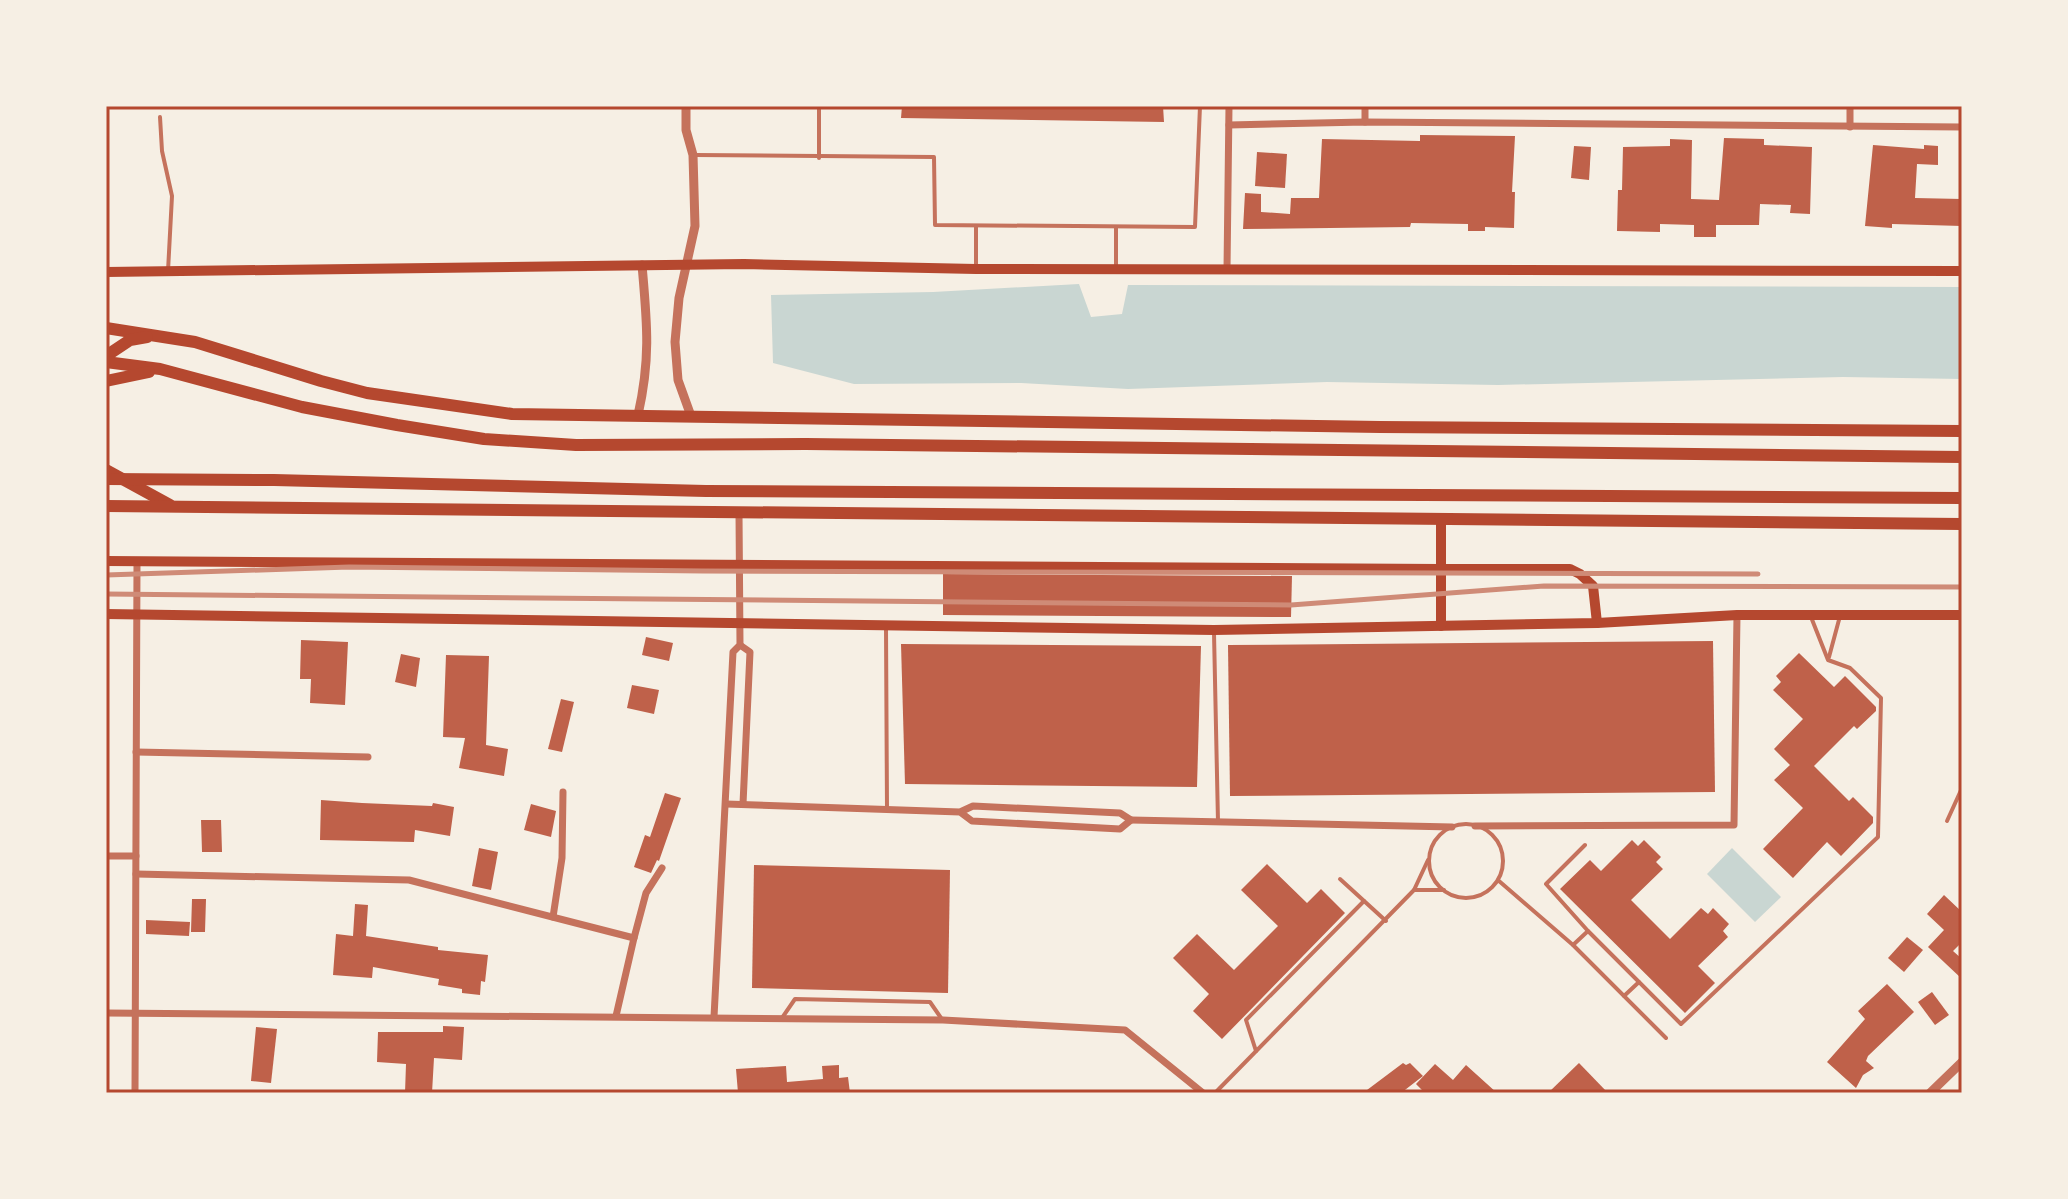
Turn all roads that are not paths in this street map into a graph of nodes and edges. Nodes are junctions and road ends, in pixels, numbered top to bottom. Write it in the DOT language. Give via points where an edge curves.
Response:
graph roads {
  1 [pos="686,106"];
  2 [pos="819,106"];
  3 [pos="1200,106"];
  4 [pos="1229,106"];
  5 [pos="1365,106"];
  6 [pos="1850,106"];
  7 [pos="160,117"];
  8 [pos="1365,122"];
  9 [pos="1229,125"];
  10 [pos="1850,127"];
  11 [pos="1962,127"];
  12 [pos="693,155"];
  13 [pos="819,158"];
  14 [pos="976,226"];
  15 [pos="1116,227"];
  16 [pos="642,265"];
  17 [pos="687,265"];
  18 [pos="976,269"];
  19 [pos="1116,269"];
  20 [pos="1227,269"];
  21 [pos="1962,271"];
  22 [pos="106,272"];
  23 [pos="167,273"];
  24 [pos="106,328"];
  25 [pos="162,335"];
  26 [pos="106,359"];
  27 [pos="160,369"];
  28 [pos="106,381"];
  29 [pos="638,415"];
  30 [pos="691,416"];
  31 [pos="1962,431"];
  32 [pos="1962,457"];
  33 [pos="106,470"];
  34 [pos="106,479"];
  35 [pos="125,479"];
  36 [pos="1962,498"];
  37 [pos="106,506"];
  38 [pos="174,507"];
  39 [pos="739,513"];
  40 [pos="1441,519"];
  41 [pos="1962,524"];
  42 [pos="106,561"];
  43 [pos="137,562"];
  44 [pos="739,565"];
  45 [pos="1441,569"];
  46 [pos="106,614"];
  47 [pos="137,614"];
  48 [pos="1737,615"];
  49 [pos="1810,615"];
  50 [pos="1840,615"];
  51 [pos="1962,615"];
  52 [pos="740,623"];
  53 [pos="1597,623"];
  54 [pos="886,625"];
  55 [pos="1441,626"];
  56 [pos="1214,630"];
  57 [pos="740,645"];
  58 [pos="1828,660"];
  59 [pos="731,697"];
  60 [pos="748,698"];
  61 [pos="136,752"];
  62 [pos="368,757"];
  63 [pos="1962,788"];
  64 [pos="563,792"];
  65 [pos="726,804"];
  66 [pos="743,804"];
  67 [pos="887,810"];
  68 [pos="960,812"];
  69 [pos="1131,820"];
  70 [pos="1947,821"];
  71 [pos="1218,822"];
  72 [pos="1475,826"];
  73 [pos="1452,827"];
  74 [pos="1585,845"];
  75 [pos="1430,854"];
  76 [pos="106,856"];
  77 [pos="136,856"];
  78 [pos="662,868"];
  79 [pos="136,874"];
  80 [pos="1340,879"];
  81 [pos="1498,880"];
  82 [pos="1414,890"];
  83 [pos="1444,890"];
  84 [pos="1364,901"];
  85 [pos="553,917"];
  86 [pos="1386,921"];
  87 [pos="1588,931"];
  88 [pos="634,938"];
  89 [pos="1573,945"];
  90 [pos="1639,982"];
  91 [pos="1624,996"];
  92 [pos="106,1013"];
  93 [pos="135,1013"];
  94 [pos="616,1016"];
  95 [pos="714,1017"];
  96 [pos="782,1018"];
  97 [pos="943,1020"];
  98 [pos="1666,1038"];
  99 [pos="1256,1051"];
  100 [pos="1962,1062"];
  101 [pos="135,1093"];
  102 [pos="1203,1093"];
  103 [pos="1215,1093"];
  104 [pos="1930,1093"];
  1 -- 12 [label="street"];
  2 -- 13 [label="lane"];
  3 -- 15 [label="lane" via="1195,227"];
  4 -- 9 [label="street"];
  5 -- 8 [label="street"];
  6 -- 10 [label="street"];
  7 -- 23 [label="lane" via="172,196"];
  8 -- 9 [label="street"];
  8 -- 10 [label="street"];
  9 -- 20 [label="street"];
  10 -- 11 [label="street"];
  12 -- 13 [label="lane"];
  12 -- 17 [label="street" via="695,226"];
  13 -- 14 [label="lane" via="934,157 935,225"];
  14 -- 15 [label="lane"];
  14 -- 18 [label="lane"];
  15 -- 19 [label="lane"];
  16 -- 17 [label="main road"];
  16 -- 23 [label="main road"];
  16 -- 29 [label="street" via="649,345"];
  17 -- 18 [label="main road"];
  17 -- 30 [label="street" via="675,342 678,380"];
  18 -- 19 [label="main road"];
  19 -- 20 [label="main road"];
  20 -- 21 [label="main road"];
  22 -- 23 [label="main road"];
  24 -- 25 [label="highway"];
  25 -- 26 [label="highway" via="130,340"];
  25 -- 29 [label="highway" via="367,393 512,414"];
  26 -- 27 [label="highway"];
  27 -- 28 [label="highway"];
  27 -- 32 [label="highway" via="302,407 397,425 484,439 576,445"];
  29 -- 30 [label="highway"];
  30 -- 31 [label="highway"];
  33 -- 35 [label="highway"];
  34 -- 35 [label="highway"];
  35 -- 36 [label="highway" via="706,491"];
  35 -- 38 [label="highway"];
  37 -- 38 [label="highway"];
  38 -- 39 [label="highway"];
  39 -- 40 [label="highway"];
  39 -- 44 [label="street"];
  40 -- 41 [label="highway"];
  40 -- 45 [label="main road"];
  42 -- 43 [label="main road"];
  43 -- 44 [label="main road"];
  43 -- 47 [label="street"];
  44 -- 45 [label="main road"];
  44 -- 52 [label="street"];
  45 -- 53 [label="main road" via="1570,569 1593,586"];
  45 -- 55 [label="main road"];
  46 -- 47 [label="main road"];
  47 -- 52 [label="main road"];
  47 -- 61 [label="street"];
  48 -- 49 [label="main road"];
  48 -- 53 [label="main road"];
  48 -- 72 [label="street" via="1734,825"];
  49 -- 50 [label="main road"];
  49 -- 58 [label="lane"];
  50 -- 51 [label="main road"];
  50 -- 58 [label="lane"];
  52 -- 54 [label="main road"];
  52 -- 57 [label="street"];
  53 -- 55 [label="main road"];
  54 -- 56 [label="main road"];
  54 -- 67 [label="lane"];
  55 -- 56 [label="main road"];
  56 -- 71 [label="lane"];
  57 -- 59 [label="street" via="733,652"];
  57 -- 60 [label="street" via="750,652"];
  58 -- 90 [label="lane" via="1850,668 1881,698 1878,837 1681,1024"];
  59 -- 60 [label="street"];
  59 -- 65 [label="street"];
  60 -- 66 [label="street"];
  61 -- 62 [label="street"];
  61 -- 77 [label="street"];
  63 -- 70 [label="lane"];
  64 -- 85 [label="street" via="562,858"];
  65 -- 66 [label="street"];
  65 -- 95 [label="street"];
  66 -- 67 [label="street"];
  67 -- 68 [label="street"];
  68 -- 69 [label="street" via="973,806 1106,812"];
  68 -- 69 [label="street" via="972,821 1120,829"];
  69 -- 71 [label="street"];
  71 -- 73 [label="street"];
  72 -- 73 [label="lane"];
  72 -- 81 [label="lane" via="1501,847"];
  73 -- 75 [label="lane"];
  74 -- 87 [label="lane" via="1546,884"];
  75 -- 82 [label="lane"];
  75 -- 83 [label="lane" via="1432,874"];
  76 -- 77 [label="street"];
  77 -- 79 [label="street"];
  78 -- 88 [label="street" via="646,893"];
  79 -- 85 [label="street" via="409,880"];
  79 -- 93 [label="street"];
  80 -- 84 [label="lane"];
  81 -- 83 [label="lane" via="1473,897"];
  81 -- 89 [label="lane"];
  82 -- 83 [label="lane"];
  82 -- 86 [label="lane"];
  84 -- 86 [label="lane"];
  84 -- 99 [label="lane" via="1246,1020"];
  85 -- 88 [label="street"];
  86 -- 99 [label="lane"];
  87 -- 89 [label="lane"];
  87 -- 90 [label="lane"];
  88 -- 94 [label="street"];
  89 -- 91 [label="lane"];
  90 -- 91 [label="lane"];
  91 -- 98 [label="lane"];
  92 -- 93 [label="street"];
  93 -- 94 [label="street"];
  93 -- 101 [label="street"];
  94 -- 95 [label="street"];
  95 -- 96 [label="street"];
  96 -- 97 [label="street"];
  96 -- 97 [label="lane" via="795,999 810,999 930,1002"];
  97 -- 102 [label="street" via="1125,1030"];
  99 -- 103 [label="lane"];
  100 -- 104 [label="street"];
}
